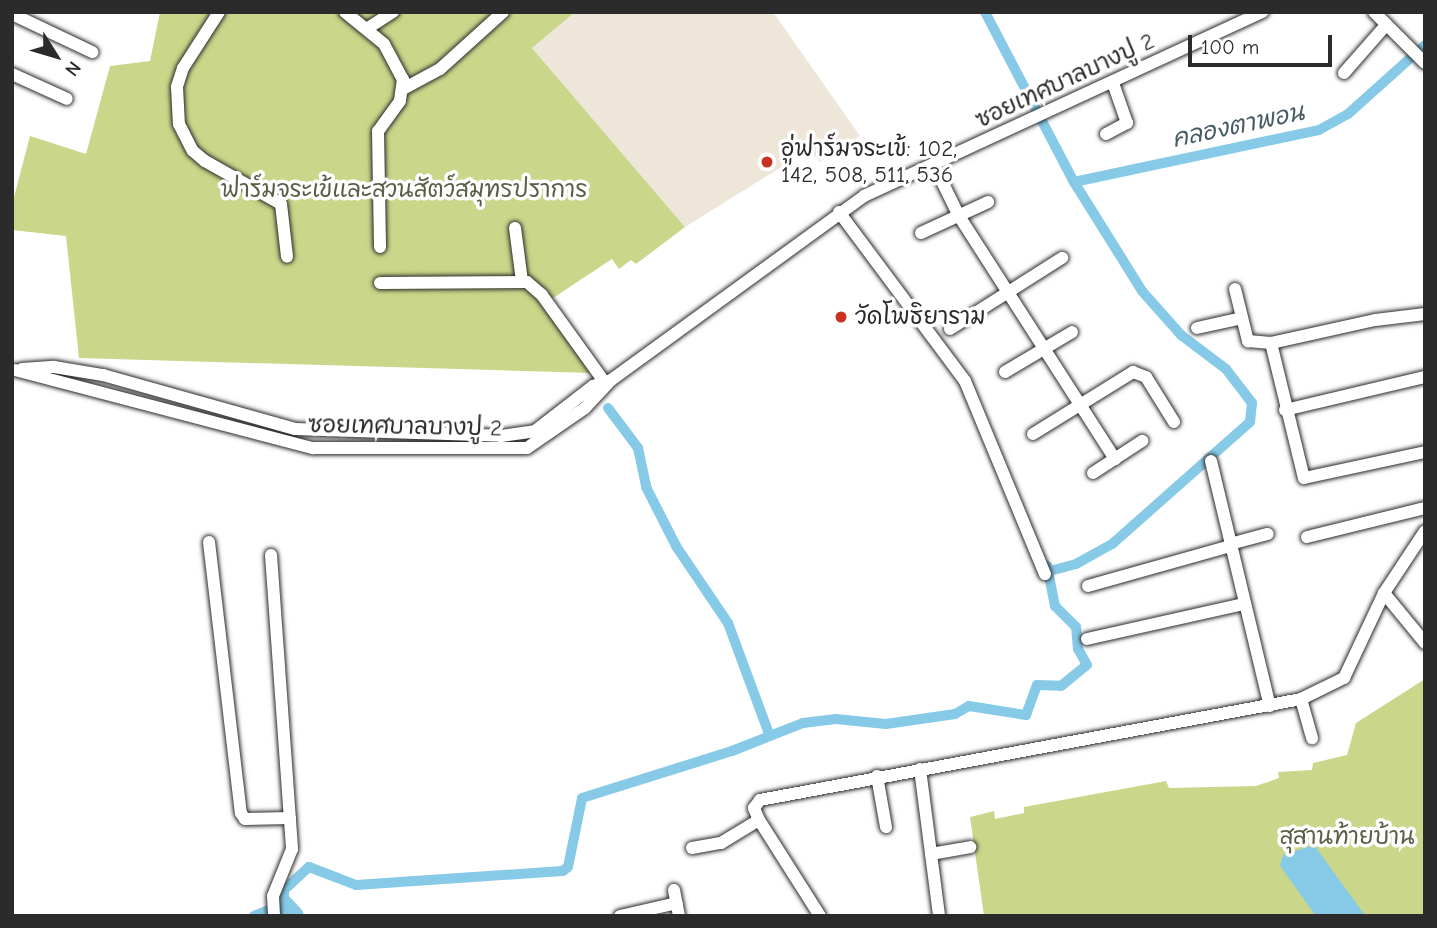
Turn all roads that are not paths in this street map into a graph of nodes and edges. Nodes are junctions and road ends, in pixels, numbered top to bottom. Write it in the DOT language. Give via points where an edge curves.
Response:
graph roads {
  1 [pos="219,12"];
  2 [pos="345,12"];
  3 [pos="393,12"];
  4 [pos="503,12"];
  5 [pos="1263,12"];
  6 [pos="1374,12"];
  7 [pos="12,14"];
  8 [pos="1386,24"];
  9 [pos="369,28"];
  10 [pos="92,52"];
  11 [pos="1425,63"];
  12 [pos="1344,72"];
  13 [pos="12,74"];
  14 [pos="1113,83"];
  15 [pos="404,89"];
  16 [pos="67,99"];
  17 [pos="1106,134"];
  18 [pos="934,165"];
  19 [pos="988,202"];
  20 [pos="839,212"];
  21 [pos="959,216"];
  22 [pos="515,228"];
  23 [pos="921,233"];
  24 [pos="380,247"];
  25 [pos="287,257"];
  26 [pos="1062,258"];
  27 [pos="522,281"];
  28 [pos="380,283"];
  29 [pos="1235,289"];
  30 [pos="1010,292"];
  31 [pos="1425,314"];
  32 [pos="1242,318"];
  33 [pos="1197,328"];
  34 [pos="950,329"];
  35 [pos="1072,332"];
  36 [pos="1271,343"];
  37 [pos="1045,347"];
  38 [pos="14,370"];
  39 [pos="1004,372"];
  40 [pos="1425,377"];
  41 [pos="607,380"];
  42 [pos="1081,405"];
  43 [pos="1285,410"];
  44 [pos="1174,422"];
  45 [pos="1032,434"];
  46 [pos="1142,441"];
  47 [pos="1425,452"];
  48 [pos="1115,459"];
  49 [pos="1211,461"];
  50 [pos="1093,473"];
  51 [pos="1425,508"];
  52 [pos="1425,531"];
  53 [pos="1268,534"];
  54 [pos="1307,537"];
  55 [pos="209,542"];
  56 [pos="1230,545"];
  57 [pos="271,555"];
  58 [pos="1045,574"];
  59 [pos="1088,586"];
  60 [pos="1384,593"];
  61 [pos="1243,604"];
  62 [pos="1087,639"];
  63 [pos="1424,642"];
  64 [pos="1301,699"];
  65 [pos="1270,706"];
  66 [pos="1312,738"];
  67 [pos="920,769"];
  68 [pos="877,776"];
  69 [pos="290,818"];
  70 [pos="759,820"];
  71 [pos="886,827"];
  72 [pos="970,847"];
  73 [pos="692,848"];
  74 [pos="931,854"];
  75 [pos="676,903"];
  76 [pos="274,916"];
  77 [pos="620,916"];
  78 [pos="820,916"];
  79 [pos="939,916"];
  1 -- 25 [label="street" via="183,68 177,88 179,124 205,161 281,204"];
  2 -- 9 [label="street"];
  3 -- 9 [label="street"];
  4 -- 15 [label="street" via="440,69"];
  5 -- 14 [label="street, ซอยเทศบาลบางปู 2"];
  6 -- 8 [label="street"];
  7 -- 10 [label="street"];
  8 -- 11 [label="street"];
  8 -- 12 [label="street"];
  9 -- 15 [label="street" via="397,64"];
  13 -- 16 [label="street"];
  14 -- 17 [label="street" via="1127,123"];
  14 -- 18 [label="street, ซอยเทศบาลบางปู 2"];
  15 -- 24 [label="street" via="378,131"];
  18 -- 20 [label="street, ซอยเทศบาลบางปู 2"];
  18 -- 21 [label="street"];
  19 -- 21 [label="street"];
  20 -- 41 [label="street, ซอยเทศบาลบางปู 2"];
  20 -- 58 [label="street" via="965,381"];
  21 -- 23 [label="street"];
  21 -- 30 [label="street"];
  22 -- 27 [label="street"];
  26 -- 30 [label="street"];
  27 -- 28 [label="street"];
  27 -- 41 [label="street" via="542,295"];
  29 -- 32 [label="street"];
  30 -- 34 [label="street"];
  30 -- 37 [label="street"];
  31 -- 36 [label="street"];
  32 -- 33 [label="street"];
  32 -- 36 [label="street" via="1251,344"];
  35 -- 37 [label="street"];
  36 -- 43 [label="street"];
  37 -- 39 [label="street"];
  37 -- 42 [label="street"];
  38 -- 41 [label="street, ซอยเทศบาลบางปู 2" via="54,367 93,373 295,429 501,436 536,431"];
  40 -- 43 [label="street"];
  42 -- 44 [label="street" via="1133,372 1141,373"];
  42 -- 45 [label="street"];
  42 -- 48 [label="street"];
  43 -- 47 [label="street" via="1301,475 1309,480"];
  46 -- 48 [label="street"];
  48 -- 50 [label="street"];
  49 -- 56 [label="street"];
  51 -- 54 [label="street"];
  52 -- 60 [label="street"];
  53 -- 56 [label="street"];
  55 -- 69 [label="street" via="241,813 245,819"];
  56 -- 59 [label="street"];
  56 -- 61 [label="street"];
  57 -- 69 [label="street"];
  60 -- 63 [label="street"];
  60 -- 64 [label="street" via="1344,678"];
  61 -- 62 [label="street"];
  61 -- 65 [label="street"];
  64 -- 65 [label="street"];
  64 -- 66 [label="street"];
  65 -- 67 [label="street"];
  67 -- 68 [label="street"];
  67 -- 74 [label="street"];
  68 -- 70 [label="street" via="765,797 754,808"];
  68 -- 71 [label="street"];
  69 -- 76 [label="street" via="292,855 273,896"];
  70 -- 73 [label="street" via="721,843"];
  70 -- 78 [label="street"];
  72 -- 74 [label="street"];
  74 -- 79 [label="street"];
  75 -- 77 [label="street"];
}
